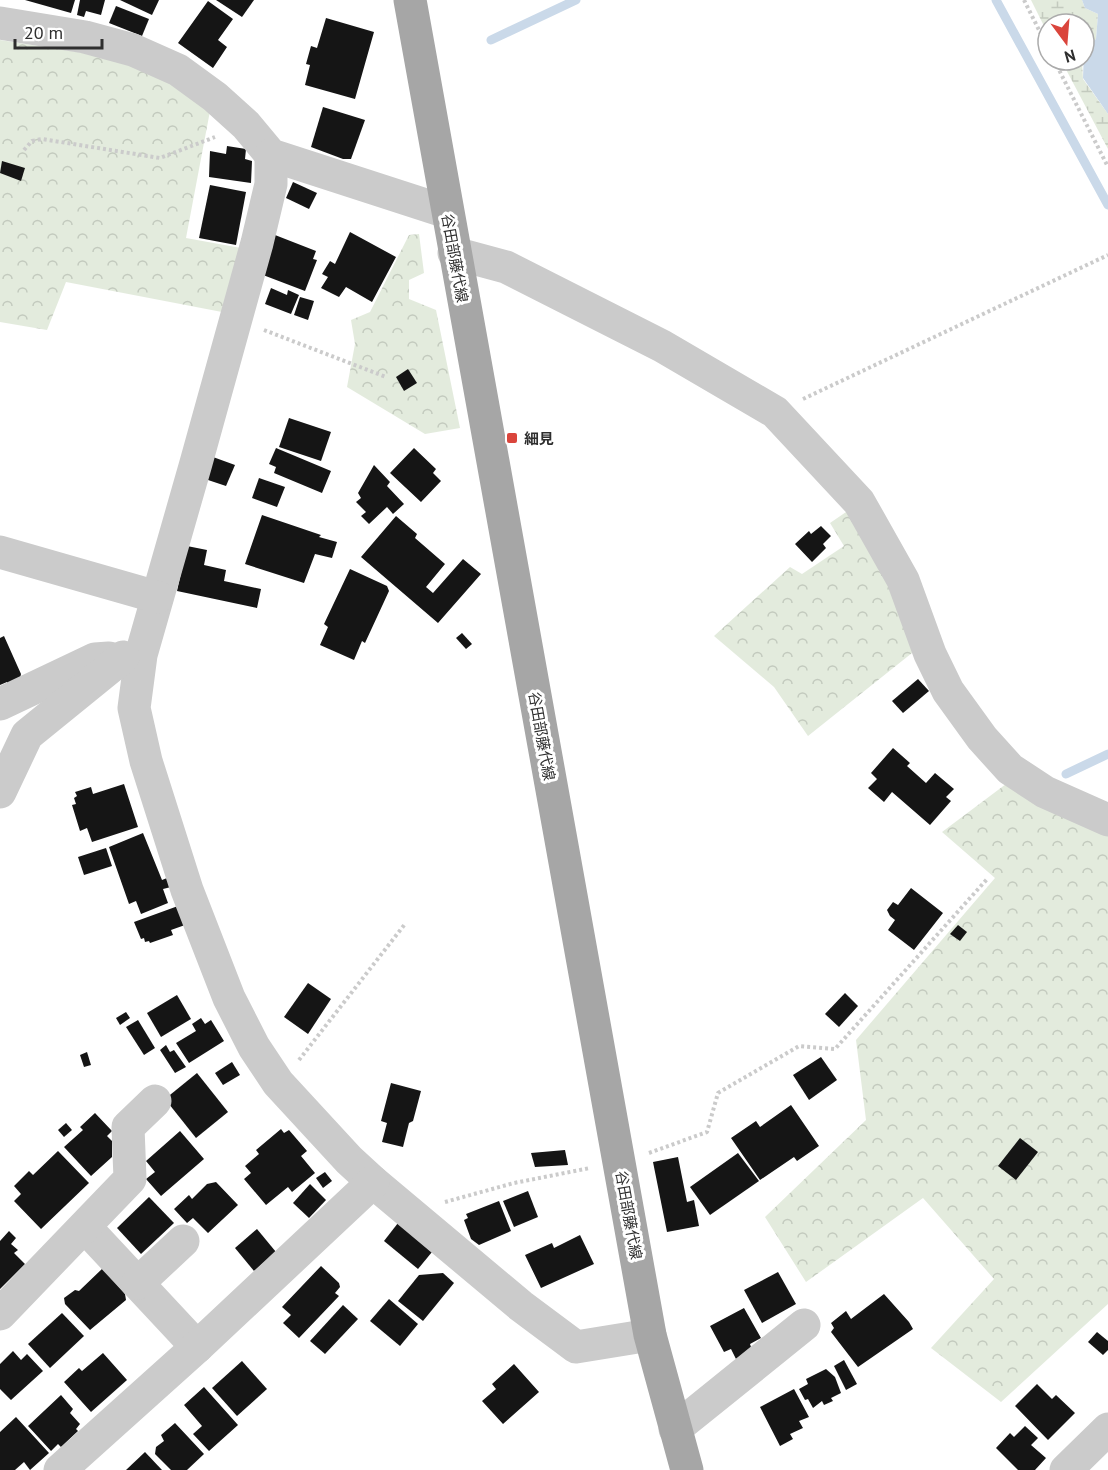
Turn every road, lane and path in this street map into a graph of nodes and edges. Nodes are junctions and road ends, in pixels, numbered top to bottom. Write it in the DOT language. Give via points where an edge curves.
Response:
graph roads {
  1 [pos="410,0"];
  2 [pos="1024,0"];
  3 [pos="0,23"];
  4 [pos="1036,24"];
  5 [pos="1060,72"];
  6 [pos="246,125"];
  7 [pos="24,150"];
  8 [pos="271,155"];
  9 [pos="1108,166"];
  10 [pos="447,212"];
  11 [pos="454,253"];
  12 [pos="1108,255"];
  13 [pos="237,320"];
  14 [pos="386,377"];
  15 [pos="775,412"];
  16 [pos="0,552"];
  17 [pos="157,597"];
  18 [pos="132,656"];
  19 [pos="0,704"];
  20 [pos="0,792"];
  21 [pos="1108,820"];
  22 [pos="988,878"];
  23 [pos="405,924"];
  24 [pos="278,1083"];
  25 [pos="155,1101"];
  26 [pos="609,1163"];
  27 [pos="373,1182"];
  28 [pos="411,1215"];
  29 [pos="85,1227"];
  30 [pos="183,1241"];
  31 [pos="138,1283"];
  32 [pos="0,1314"];
  33 [pos="804,1325"];
  34 [pos="650,1335"];
  35 [pos="197,1347"];
  36 [pos="675,1429"];
  37 [pos="1108,1429"];
  38 [pos="60,1470"];
  39 [pos="687,1470"];
  40 [pos="1066,1470"];
  1 -- 10 [label="main road, 谷田部藤代線"];
  2 -- 4 [label="path"];
  3 -- 6 [label="street" via="86,37 133,50 177,70"];
  5 -- 9 [label="path"];
  6 -- 7 [label="path" via="160,158 42,139 32,141"];
  6 -- 8 [label="street"];
  8 -- 10 [label="street"];
  8 -- 13 [label="street" via="271,184"];
  10 -- 11 [label="main road, 谷田部藤代線"];
  11 -- 15 [label="street" via="506,267 662,346"];
  11 -- 26 [label="main road, 谷田部藤代線"];
  12 -- 15 [label="path"];
  13 -- 14 [label="path"];
  13 -- 17 [label="street"];
  15 -- 21 [label="street" via="859,502 903,580 948,691 982,738 1010,769 1045,792"];
  16 -- 17 [label="street"];
  17 -- 18 [label="street"];
  18 -- 19 [label="street" via="94,659"];
  18 -- 20 [label="street" via="27,735"];
  18 -- 24 [label="street" via="134,708 146,760 187,890 229,998"];
  22 -- 26 [label="path" via="835,1049 799,1046 718,1093 706,1132"];
  23 -- 24 [label="path"];
  24 -- 27 [label="street"];
  25 -- 29 [label="street" via="128,1127 130,1179"];
  26 -- 28 [label="path" via="503,1186 426,1207"];
  26 -- 34 [label="main road, 谷田部藤代線"];
  27 -- 28 [label="street"];
  27 -- 35 [label="street"];
  28 -- 34 [label="street" via="576,1347"];
  29 -- 31 [label="street"];
  29 -- 32 [label="street"];
  30 -- 31 [label="street"];
  31 -- 35 [label="street"];
  33 -- 36 [label="street"];
  34 -- 36 [label="main road, 谷田部藤代線"];
  35 -- 38 [label="street"];
  36 -- 39 [label="main road, 谷田部藤代線"];
  37 -- 40 [label="street"];
}
